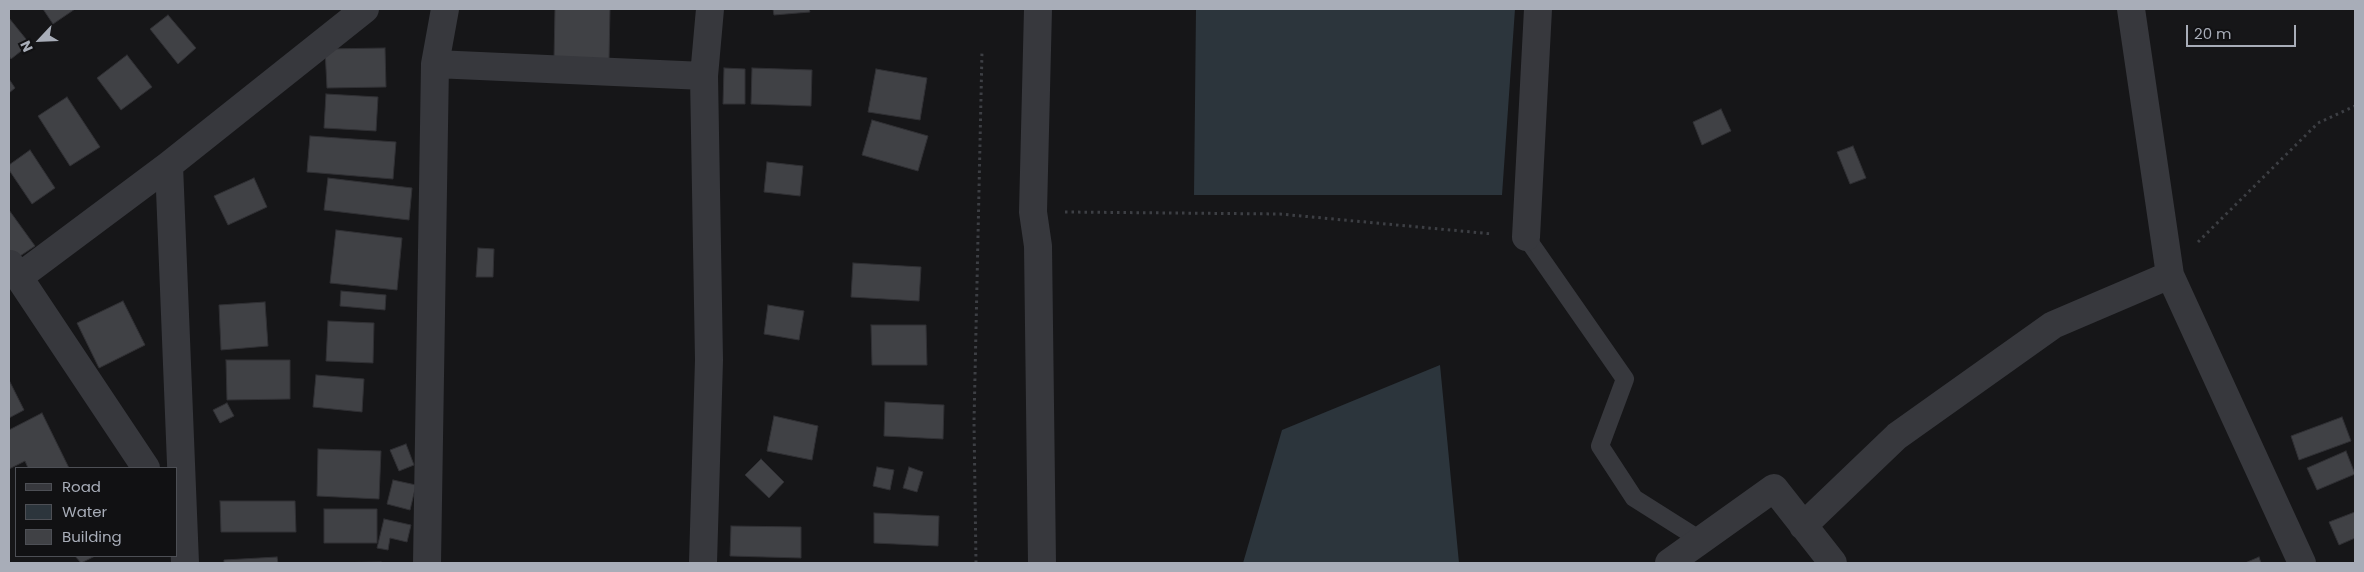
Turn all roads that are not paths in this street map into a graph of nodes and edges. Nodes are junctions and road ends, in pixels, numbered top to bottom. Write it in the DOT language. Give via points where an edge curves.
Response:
graph roads {
  1 [pos="364,9"];
  2 [pos="444,9"];
  3 [pos="710,9"];
  4 [pos="1038,9"];
  5 [pos="1538,9"];
  6 [pos="2131,9"];
  7 [pos="435,64"];
  8 [pos="704,76"];
  9 [pos="169,165"];
  10 [pos="1526,237"];
  11 [pos="14,270"];
  12 [pos="2170,275"];
  13 [pos="145,467"];
  14 [pos="180,519"];
  15 [pos="1803,526"];
  16 [pos="1702,541"];
  17 [pos="185,563"];
  18 [pos="427,563"];
  19 [pos="703,563"];
  20 [pos="1042,563"];
  21 [pos="1668,563"];
  22 [pos="1833,563"];
  23 [pos="2302,563"];
  1 -- 9 [label="street"];
  2 -- 7 [label="street"];
  3 -- 8 [label="street"];
  4 -- 20 [label="street" via="1033,212 1038,246"];
  5 -- 10 [label="street"];
  6 -- 12 [label="street"];
  7 -- 8 [label="street"];
  7 -- 18 [label="street"];
  8 -- 19 [label="street" via="709,360"];
  9 -- 11 [label="street"];
  9 -- 14 [label="street"];
  10 -- 16 [label="lane" via="1625,379 1600,446 1634,498"];
  11 -- 13 [label="street"];
  12 -- 15 [label="street" via="2053,325 1897,436"];
  12 -- 23 [label="street"];
  14 -- 17 [label="street"];
  15 -- 16 [label="street" via="1774,488"];
  15 -- 22 [label="street"];
  16 -- 21 [label="street"];
}
